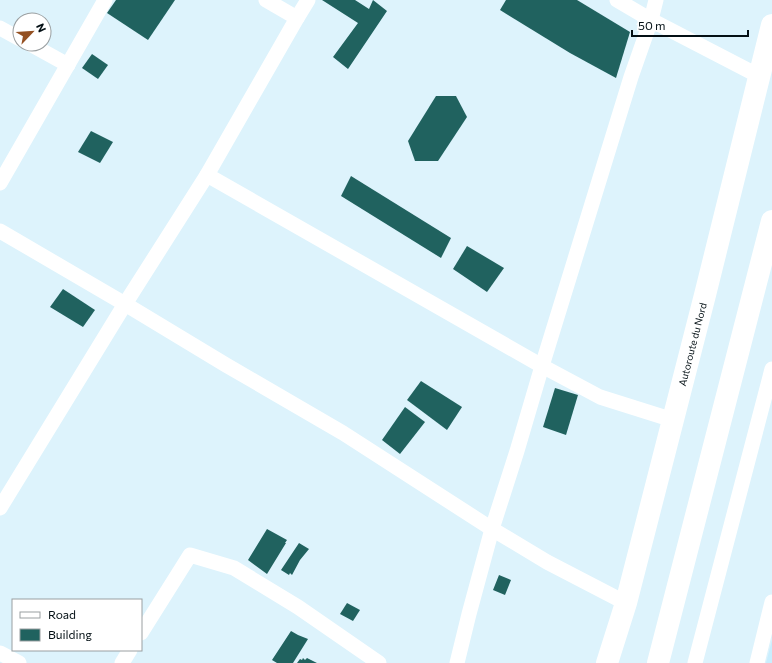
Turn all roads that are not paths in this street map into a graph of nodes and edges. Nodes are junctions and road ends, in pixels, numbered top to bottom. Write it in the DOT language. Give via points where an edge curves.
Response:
graph roads {
  1 [pos="106,0"];
  2 [pos="266,0"];
  3 [pos="308,0"];
  4 [pos="617,0"];
  5 [pos="656,0"];
  6 [pos="297,18"];
  7 [pos="651,20"];
  8 [pos="772,25"];
  9 [pos="0,28"];
  10 [pos="12,35"];
  11 [pos="44,52"];
  12 [pos="68,65"];
  13 [pos="759,76"];
  14 [pos="207,175"];
  15 [pos="0,183"];
  16 [pos="772,221"];
  17 [pos="0,231"];
  18 [pos="125,304"];
  19 [pos="542,366"];
  20 [pos="772,369"];
  21 [pos="673,420"];
  22 [pos="0,508"];
  23 [pos="492,529"];
  24 [pos="772,602"];
  25 [pos="626,603"];
  26 [pos="142,631"];
  27 [pos="129,651"];
  28 [pos="0,653"];
  29 [pos="19,663"];
  30 [pos="122,663"];
  31 [pos="379,663"];
  32 [pos="457,663"];
  33 [pos="607,663"];
  34 [pos="658,663"];
  35 [pos="695,663"];
  36 [pos="757,663"];
  1 -- 12 [label="street"];
  2 -- 6 [label="street"];
  3 -- 6 [label="street"];
  4 -- 7 [label="street"];
  5 -- 7 [label="street"];
  6 -- 14 [label="street"];
  7 -- 13 [label="street"];
  7 -- 19 [label="street"];
  8 -- 13 [label="highway, Autoroute du Nord"];
  9 -- 10 [label="street"];
  11 -- 12 [label="street"];
  12 -- 15 [label="street"];
  13 -- 21 [label="highway, Autoroute du Nord"];
  14 -- 18 [label="street"];
  14 -- 19 [label="street"];
  16 -- 34 [label="highway"];
  17 -- 18 [label="street"];
  18 -- 22 [label="street"];
  18 -- 23 [label="street" via="343,433"];
  19 -- 21 [label="street" via="600,397"];
  19 -- 23 [label="street"];
  20 -- 35 [label="street"];
  21 -- 25 [label="highway, Autoroute du Nord"];
  23 -- 25 [label="street" via="547,562"];
  23 -- 32 [label="street"];
  24 -- 36 [label="street"];
  25 -- 33 [label="highway, Autoroute du Nord"];
  26 -- 31 [label="street" via="190,555 234,568 298,607"];
  27 -- 30 [label="street"];
  28 -- 29 [label="street"];
}
